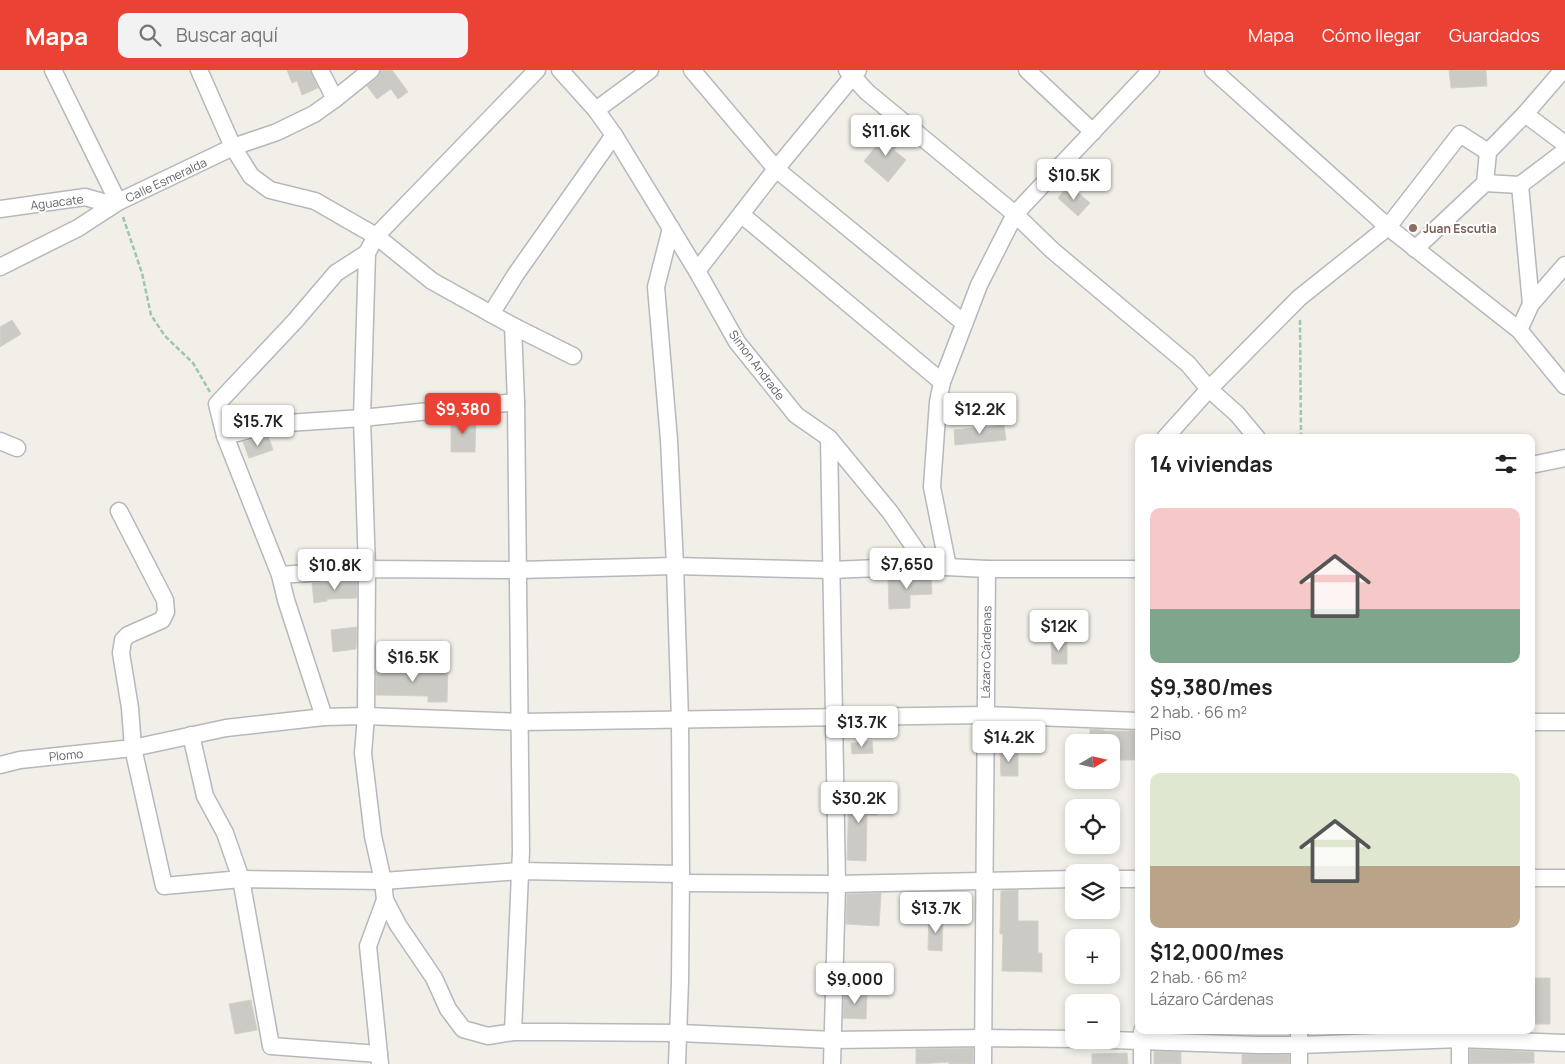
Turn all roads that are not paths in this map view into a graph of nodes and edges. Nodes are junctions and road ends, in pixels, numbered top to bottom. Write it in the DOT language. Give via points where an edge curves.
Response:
graph roads {
  1 [pos="53,70"];
  2 [pos="199,70"];
  3 [pos="320,70"];
  4 [pos="372,70"];
  5 [pos="537,70"];
  6 [pos="560,70"];
  7 [pos="650,70"];
  8 [pos="692,70"];
  9 [pos="1027,70"];
  10 [pos="1151,70"];
  11 [pos="1213,70"];
  12 [pos="1563,70"];
  13 [pos="853,72"];
  14 [pos="335,99"];
  15 [pos="596,110"];
  16 [pos="1525,114"];
  17 [pos="1094,132"];
  18 [pos="614,134"];
  19 [pos="1565,144"];
  20 [pos="233,147"];
  21 [pos="1488,152"];
  22 [pos="1561,157"];
  23 [pos="776,169"];
  24 [pos="1485,183"];
  25 [pos="1520,185"];
  26 [pos="116,203"];
  27 [pos="0,209"];
  28 [pos="742,214"];
  29 [pos="1014,214"];
  30 [pos="1388,227"];
  31 [pos="670,228"];
  32 [pos="376,236"];
  33 [pos="1415,249"];
  34 [pos="367,253"];
  35 [pos="1565,265"];
  36 [pos="0,267"];
  37 [pos="697,271"];
  38 [pos="1531,304"];
  39 [pos="492,314"];
  40 [pos="964,323"];
  41 [pos="513,326"];
  42 [pos="1519,330"];
  43 [pos="573,356"];
  44 [pos="942,382"];
  45 [pos="1565,386"];
  46 [pos="1209,389"];
  47 [pos="516,402"];
  48 [pos="362,418"];
  49 [pos="1169,434"];
  50 [pos="1254,434"];
  51 [pos="225,436"];
  52 [pos="828,438"];
  53 [pos="0,441"];
  54 [pos="16,448"];
  55 [pos="1565,458"];
  56 [pos="1535,464"];
  57 [pos="119,512"];
  58 [pos="675,566"];
  59 [pos="927,566"];
  60 [pos="948,567"];
  61 [pos="367,569"];
  62 [pos="1135,569"];
  63 [pos="519,570"];
  64 [pos="831,570"];
  65 [pos="987,570"];
  66 [pos="280,575"];
  67 [pos="985,715"];
  68 [pos="366,716"];
  69 [pos="834,716"];
  70 [pos="324,717"];
  71 [pos="680,719"];
  72 [pos="1135,721"];
  73 [pos="520,722"];
  74 [pos="1535,722"];
  75 [pos="1565,722"];
  76 [pos="191,735"];
  77 [pos="133,748"];
  78 [pos="0,765"];
  79 [pos="520,872"];
  80 [pos="1535,878"];
  81 [pos="1565,878"];
  82 [pos="242,879"];
  83 [pos="681,879"];
  84 [pos="1120,879"];
  85 [pos="1135,879"];
  86 [pos="984,880"];
  87 [pos="1065,880"];
  88 [pos="383,881"];
  89 [pos="837,884"];
  90 [pos="385,900"];
  91 [pos="513,1032"];
  92 [pos="679,1033"];
  93 [pos="1460,1034"];
  94 [pos="1142,1035"];
  95 [pos="983,1038"];
  96 [pos="1299,1038"];
  97 [pos="1065,1039"];
  98 [pos="1120,1039"];
  99 [pos="833,1040"];
  100 [pos="1565,1043"];
  101 [pos="379,1059"];
  102 [pos="677,1064"];
  103 [pos="832,1064"];
  104 [pos="983,1064"];
  105 [pos="1142,1064"];
  106 [pos="1298,1064"];
  107 [pos="1460,1064"];
  1 -- 26 [label="street"];
  2 -- 20 [label="street"];
  3 -- 14 [label="street"];
  4 -- 14 [label="street, Calle Esmeralda"];
  5 -- 32 [label="street"];
  6 -- 15 [label="street, Simon Andrade"];
  7 -- 15 [label="street"];
  8 -- 23 [label="street"];
  9 -- 17 [label="street"];
  10 -- 17 [label="street"];
  11 -- 30 [label="street"];
  12 -- 16 [label="street"];
  13 -- 23 [label="street"];
  13 -- 29 [label="street" via="867,92"];
  14 -- 20 [label="street, Calle Esmeralda" via="314,114 277,132"];
  15 -- 18 [label="street, Simon Andrade"];
  16 -- 19 [label="street"];
  16 -- 21 [label="street"];
  17 -- 29 [label="street"];
  18 -- 31 [label="street, Simon Andrade"];
  18 -- 39 [label="street" via="516,274"];
  20 -- 26 [label="street, Calle Esmeralda"];
  20 -- 32 [label="street" via="251,176 270,190 316,201"];
  21 -- 24 [label="street"];
  21 -- 30 [label="street" via="1460,134"];
  22 -- 25 [label="street"];
  23 -- 28 [label="street"];
  23 -- 40 [label="street"];
  24 -- 25 [label="street"];
  24 -- 33 [label="street"];
  25 -- 38 [label="street"];
  26 -- 27 [label="street, Aguacate" via="85,197"];
  26 -- 36 [label="street, Calle Esmeralda" via="78,228"];
  28 -- 37 [label="street"];
  28 -- 44 [label="street"];
  29 -- 40 [label="street"];
  29 -- 46 [label="street" via="1188,364"];
  30 -- 33 [label="street"];
  30 -- 46 [label="street" via="1300,298"];
  31 -- 37 [label="street, Simon Andrade"];
  31 -- 58 [label="street" via="656,287 669,440"];
  32 -- 34 [label="street"];
  32 -- 39 [label="street" via="432,281"];
  33 -- 42 [label="street"];
  34 -- 48 [label="street"];
  34 -- 51 [label="street" via="336,273 217,404"];
  35 -- 38 [label="street"];
  37 -- 52 [label="street, Simon Andrade" via="737,342 796,415"];
  38 -- 42 [label="street"];
  39 -- 41 [label="street"];
  40 -- 44 [label="street"];
  41 -- 43 [label="street"];
  41 -- 47 [label="street"];
  42 -- 45 [label="street"];
  44 -- 60 [label="street" via="932,487"];
  46 -- 49 [label="street"];
  46 -- 50 [label="street"];
  47 -- 48 [label="street"];
  47 -- 63 [label="street"];
  48 -- 51 [label="street" via="273,424"];
  48 -- 61 [label="street"];
  51 -- 66 [label="street"];
  52 -- 59 [label="street, Simon Andrade" via="890,512"];
  52 -- 64 [label="street"];
  53 -- 54 [label="street"];
  55 -- 56 [label="street"];
  57 -- 77 [label="street" via="165,600 166,612 162,620 123,640"];
  58 -- 63 [label="street"];
  58 -- 64 [label="street"];
  58 -- 71 [label="street"];
  59 -- 60 [label="street"];
  59 -- 64 [label="street"];
  60 -- 65 [label="street"];
  61 -- 63 [label="street"];
  61 -- 66 [label="street"];
  61 -- 68 [label="street"];
  62 -- 65 [label="street"];
  63 -- 73 [label="street"];
  64 -- 69 [label="street"];
  65 -- 67 [label="street, Lázaro Cárdenas"];
  66 -- 70 [label="street"];
  67 -- 69 [label="street, Plomo"];
  67 -- 72 [label="street, Plomo"];
  67 -- 86 [label="street, Lázaro Cárdenas"];
  68 -- 70 [label="street, Plomo"];
  68 -- 73 [label="street, Plomo"];
  68 -- 88 [label="street" via="363,753 373,836"];
  69 -- 71 [label="street, Plomo"];
  69 -- 89 [label="street"];
  70 -- 76 [label="street, Plomo"];
  71 -- 73 [label="street, Plomo"];
  71 -- 83 [label="street"];
  73 -- 79 [label="street"];
  74 -- 75 [label="street"];
  76 -- 77 [label="street, Plomo"];
  76 -- 82 [label="street" via="205,796 225,833"];
  77 -- 78 [label="street, Plomo"];
  77 -- 82 [label="street" via="164,886"];
  79 -- 83 [label="street"];
  79 -- 88 [label="street"];
  79 -- 91 [label="street"];
  80 -- 81 [label="street"];
  82 -- 88 [label="street"];
  82 -- 101 [label="street" via="270,1046"];
  83 -- 89 [label="street"];
  83 -- 92 [label="street"];
  84 -- 85 [label="street"];
  86 -- 87 [label="street"];
  86 -- 89 [label="street"];
  86 -- 95 [label="street, Lázaro Cárdenas"];
  88 -- 90 [label="street"];
  89 -- 99 [label="street"];
  90 -- 91 [label="street" via="434,978 448,1009 464,1029 488,1036"];
  90 -- 101 [label="street" via="368,946"];
  91 -- 92 [label="street"];
  92 -- 99 [label="street"];
  92 -- 102 [label="street"];
  93 -- 96 [label="street"];
  93 -- 100 [label="street"];
  93 -- 107 [label="street"];
  94 -- 96 [label="street" via="1258,1045"];
  94 -- 98 [label="street"];
  94 -- 105 [label="street"];
  95 -- 97 [label="street"];
  95 -- 99 [label="street"];
  95 -- 104 [label="street, Lázaro Cárdenas"];
  96 -- 106 [label="street"];
  99 -- 103 [label="street"];
}
